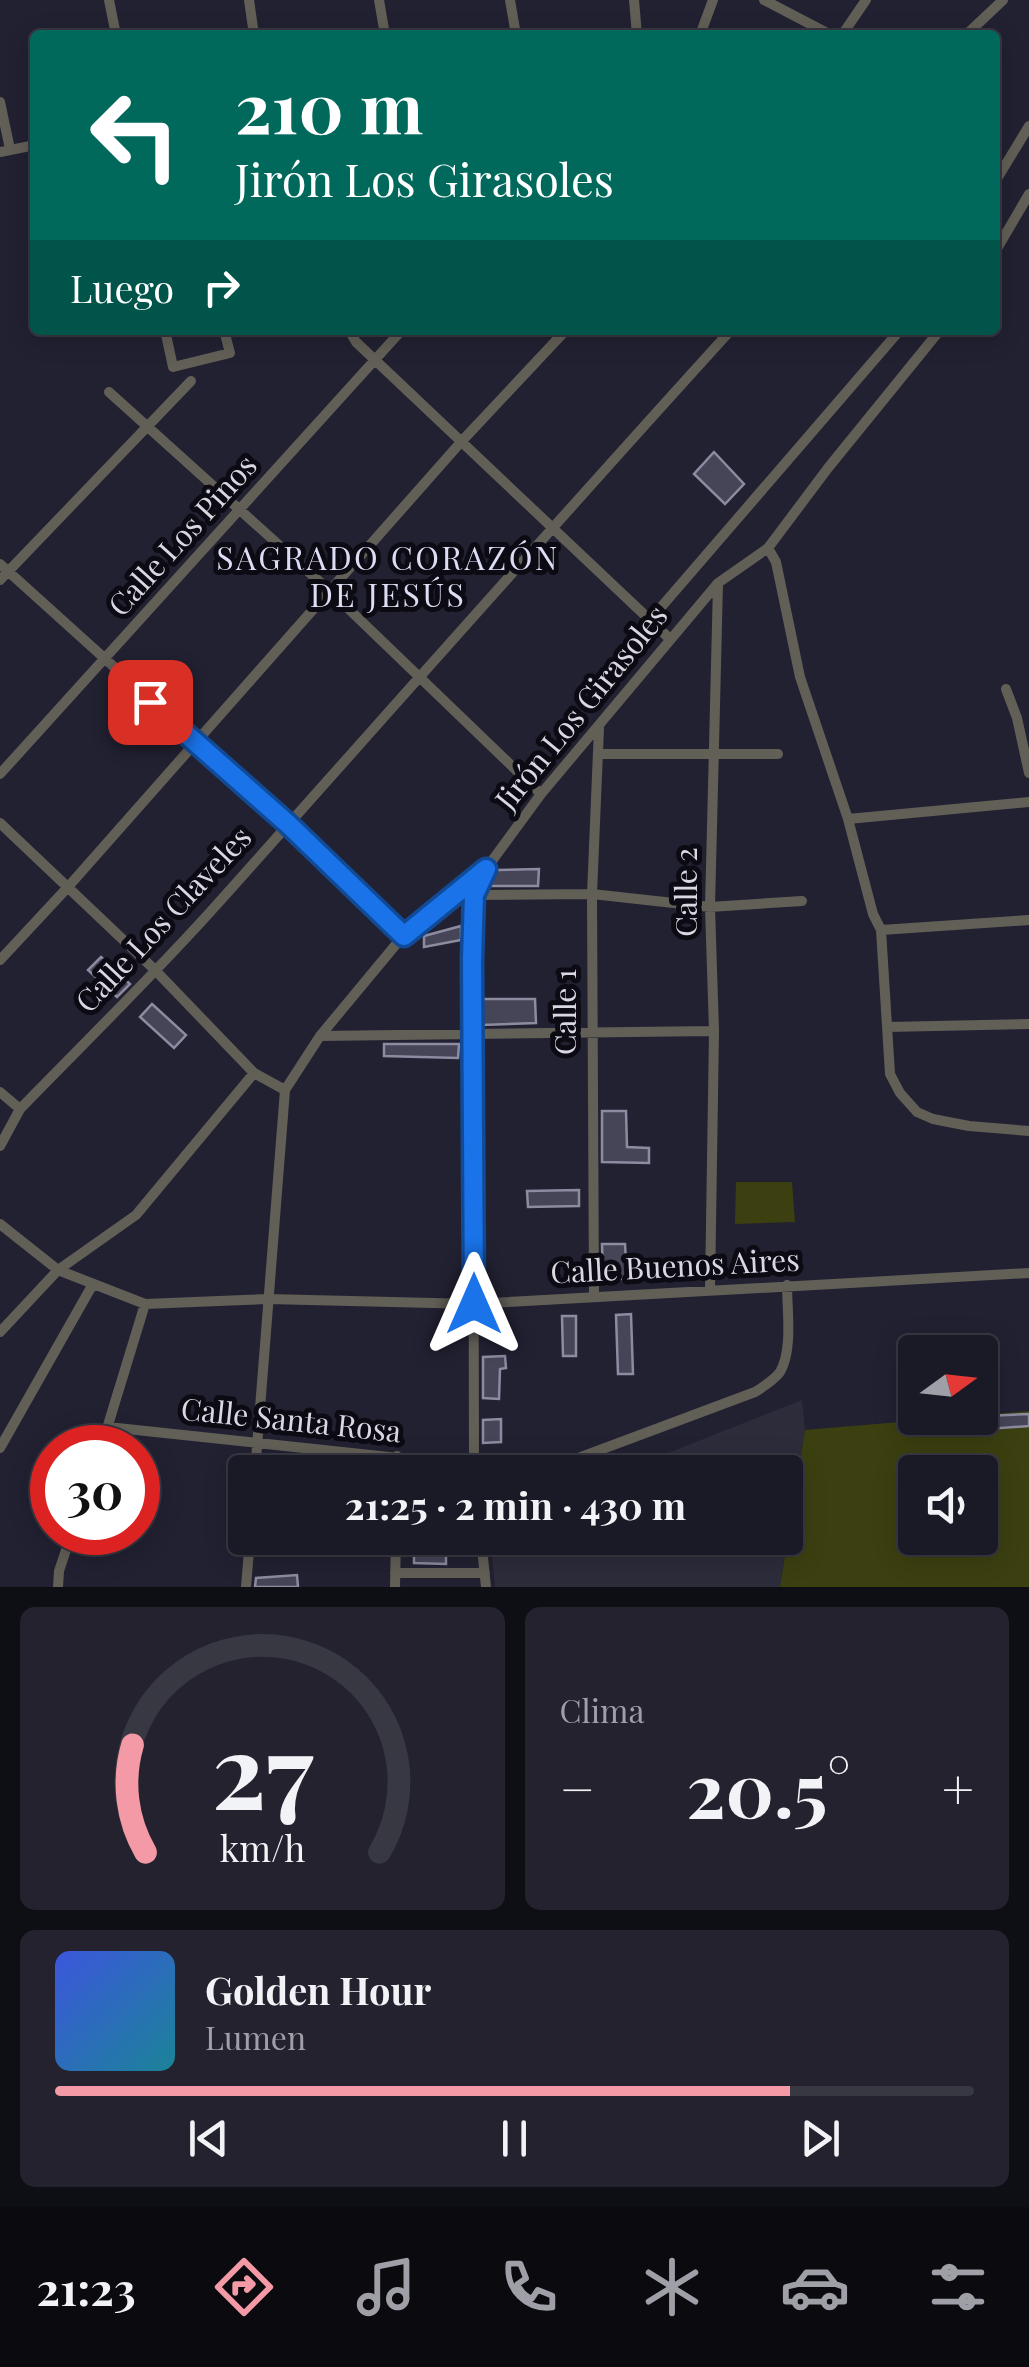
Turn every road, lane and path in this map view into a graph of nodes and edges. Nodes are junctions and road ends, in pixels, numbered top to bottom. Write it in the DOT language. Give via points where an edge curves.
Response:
graph roads {
  1 [pos="109,0"];
  2 [pos="248,0"];
  3 [pos="379,0"];
  4 [pos="510,0"];
  5 [pos="634,0"];
  6 [pos="714,0"];
  7 [pos="764,0"];
  8 [pos="866,0"];
  9 [pos="1002,0"];
  10 [pos="115,30"];
  11 [pos="253,30"];
  12 [pos="384,30"];
  13 [pos="515,30"];
  14 [pos="637,30"];
  15 [pos="702,30"];
  16 [pos="821,30"];
  17 [pos="845,30"];
  18 [pos="971,30"];
  19 [pos="0,102"];
  20 [pos="1029,126"];
  21 [pos="30,146"];
  22 [pos="5,150"];
  23 [pos="1000,174"];
  24 [pos="1029,194"];
  25 [pos="1000,243"];
  26 [pos="166,335"];
  27 [pos="225,335"];
  28 [pos="352,335"];
  29 [pos="397,335"];
  30 [pos="561,335"];
  31 [pos="727,335"];
  32 [pos="896,335"];
  33 [pos="936,335"];
  34 [pos="376,361"];
  35 [pos="191,380"];
  36 [pos="109,392"];
  37 [pos="147,429"];
  38 [pos="461,442"];
  39 [pos="240,510"];
  40 [pos="554,528"];
  41 [pos="768,548"];
  42 [pos="3,572"];
  43 [pos="718,583"];
  44 [pos="331,592"];
  45 [pos="650,620"];
  46 [pos="670,639"];
  47 [pos="104,660"];
  48 [pos="418,676"];
  49 [pos="1006,689"];
  50 [pos="599,728"];
  51 [pos="196,743"];
  52 [pos="715,753"];
  53 [pos="598,754"];
  54 [pos="778,754"];
  55 [pos="1029,773"];
  56 [pos="0,774"];
  57 [pos="541,794"];
  58 [pos="1029,802"];
  59 [pos="848,819"];
  60 [pos="0,823"];
  61 [pos="288,824"];
  62 [pos="486,869"];
  63 [pos="68,888"];
  64 [pos="592,894"];
  65 [pos="474,895"];
  66 [pos="802,901"];
  67 [pos="710,907"];
  68 [pos="1029,920"];
  69 [pos="881,930"];
  70 [pos="404,936"];
  71 [pos="0,960"];
  72 [pos="155,970"];
  73 [pos="1029,1024"];
  74 [pos="886,1027"];
  75 [pos="714,1031"];
  76 [pos="591,1034"];
  77 [pos="320,1036"];
  78 [pos="472,1036"];
  79 [pos="254,1072"];
  80 [pos="286,1090"];
  81 [pos="0,1092"];
  82 [pos="20,1110"];
  83 [pos="1029,1131"];
  84 [pos="0,1146"];
  85 [pos="0,1224"];
  86 [pos="58,1270"];
  87 [pos="1029,1272"];
  88 [pos="93,1284"];
  89 [pos="788,1285"];
  90 [pos="710,1289"];
  91 [pos="594,1297"];
  92 [pos="268,1299"];
  93 [pos="145,1304"];
  94 [pos="474,1304"];
  95 [pos="0,1332"];
  96 [pos="109,1425"];
  97 [pos="160,1433"];
  98 [pos="257,1444"];
  99 [pos="0,1448"];
  100 [pos="256,1455"];
  101 [pos="385,1455"];
  102 [pos="474,1455"];
  103 [pos="589,1455"];
  104 [pos="64,1555"];
  105 [pos="249,1555"];
  106 [pos="396,1555"];
  107 [pos="483,1555"];
  108 [pos="396,1572"];
  109 [pos="485,1573"];
  110 [pos="58,1587"];
  111 [pos="246,1587"];
  112 [pos="395,1587"];
  113 [pos="486,1587"];
  1 -- 10 [label="street"];
  2 -- 11 [label="street"];
  3 -- 12 [label="street"];
  4 -- 13 [label="street"];
  5 -- 14 [label="street"];
  6 -- 15 [label="street"];
  7 -- 16 [label="street"];
  8 -- 17 [label="street"];
  9 -- 18 [label="street"];
  19 -- 22 [label="street"];
  20 -- 23 [label="street"];
  21 -- 22 [label="street"];
  24 -- 25 [label="street"];
  26 -- 27 [label="street" via="173,366 230,354"];
  28 -- 34 [label="street"];
  29 -- 34 [label="street, Calle Los Pinos"];
  30 -- 38 [label="street"];
  31 -- 40 [label="street, Calle Los Claveles"];
  32 -- 45 [label="street"];
  33 -- 41 [label="street, Jirón Los Girasoles"];
  34 -- 38 [label="street"];
  34 -- 39 [label="street, Calle Los Pinos"];
  35 -- 37 [label="street"];
  36 -- 37 [label="street"];
  37 -- 39 [label="street"];
  37 -- 42 [label="street"];
  38 -- 40 [label="street"];
  38 -- 44 [label="street"];
  39 -- 44 [label="street"];
  39 -- 47 [label="street, Calle Los Pinos"];
  40 -- 45 [label="street"];
  40 -- 48 [label="street, Calle Los Claveles"];
  41 -- 43 [label="street, Jirón Los Girasoles"];
  41 -- 59 [label="street" via="800,676"];
  42 -- 47 [label="street"];
  43 -- 46 [label="street, Jirón Los Girasoles"];
  43 -- 52 [label="street, Calle 2"];
  44 -- 48 [label="street"];
  44 -- 51 [label="street"];
  45 -- 46 [label="street"];
  46 -- 50 [label="street, Jirón Los Girasoles"];
  47 -- 51 [label="street"];
  47 -- 56 [label="street, Calle Los Pinos"];
  48 -- 57 [label="street"];
  48 -- 61 [label="street, Calle Los Claveles"];
  49 -- 55 [label="street"];
  50 -- 53 [label="street, Calle 1"];
  50 -- 57 [label="street, Jirón Los Girasoles"];
  51 -- 61 [label="street"];
  51 -- 63 [label="street"];
  52 -- 53 [label="street"];
  52 -- 54 [label="street"];
  52 -- 67 [label="street, Calle 2"];
  53 -- 64 [label="street, Calle 1"];
  57 -- 62 [label="street, Jirón Los Girasoles"];
  58 -- 59 [label="street"];
  59 -- 69 [label="street"];
  60 -- 63 [label="street"];
  61 -- 70 [label="street"];
  61 -- 72 [label="street, Calle Los Claveles"];
  62 -- 65 [label="street"];
  62 -- 70 [label="street, Jirón Los Girasoles"];
  63 -- 71 [label="street"];
  63 -- 72 [label="street"];
  64 -- 65 [label="street"];
  64 -- 67 [label="street"];
  64 -- 76 [label="street, Calle 1"];
  65 -- 78 [label="street"];
  66 -- 67 [label="street"];
  67 -- 75 [label="street, Calle 2"];
  68 -- 69 [label="street"];
  69 -- 74 [label="street"];
  70 -- 77 [label="street, Jirón Los Girasoles"];
  72 -- 79 [label="street"];
  72 -- 82 [label="street, Calle Los Claveles"];
  73 -- 74 [label="street"];
  74 -- 83 [label="street" via="890,1074 917,1112 943,1122"];
  75 -- 76 [label="street"];
  75 -- 90 [label="street, Calle 2"];
  76 -- 78 [label="street"];
  76 -- 91 [label="street, Calle 1"];
  77 -- 78 [label="street"];
  77 -- 80 [label="street, Jirón Los Girasoles"];
  78 -- 94 [label="street"];
  79 -- 80 [label="street"];
  79 -- 86 [label="street" via="136,1216"];
  80 -- 92 [label="street"];
  81 -- 82 [label="street"];
  82 -- 84 [label="street, Calle Los Claveles"];
  85 -- 86 [label="street"];
  86 -- 88 [label="street"];
  86 -- 95 [label="street"];
  87 -- 89 [label="street, Calle Buenos Aires"];
  88 -- 93 [label="street"];
  88 -- 99 [label="street"];
  89 -- 90 [label="street, Calle Buenos Aires"];
  89 -- 103 [label="street, Calle Santa Rosa" via="786,1354 779,1373 755,1392"];
  90 -- 91 [label="street, Calle Buenos Aires"];
  91 -- 94 [label="street, Calle Buenos Aires"];
  92 -- 93 [label="street, Calle Buenos Aires"];
  92 -- 94 [label="street, Calle Buenos Aires"];
  92 -- 98 [label="street"];
  93 -- 96 [label="street"];
  94 -- 102 [label="street"];
  97 -- 98 [label="street, Calle Santa Rosa"];
  98 -- 100 [label="street"];
  98 -- 101 [label="street, Calle Santa Rosa"];
  104 -- 110 [label="street"];
  105 -- 111 [label="street"];
  106 -- 108 [label="street"];
  107 -- 109 [label="street"];
  108 -- 109 [label="street"];
  108 -- 112 [label="street"];
  109 -- 113 [label="street"];
}
